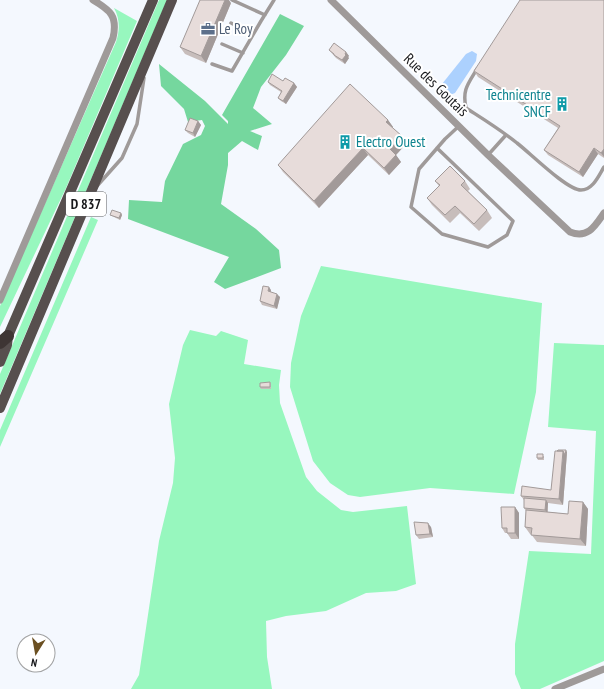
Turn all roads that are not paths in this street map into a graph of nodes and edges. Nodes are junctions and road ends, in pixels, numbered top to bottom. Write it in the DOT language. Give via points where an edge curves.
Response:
graph roads {
  1 [pos="93,0"];
  2 [pos="153,0"];
  3 [pos="172,0"];
  4 [pos="232,0"];
  5 [pos="274,0"];
  6 [pos="330,0"];
  7 [pos="265,15"];
  8 [pos="231,23"];
  9 [pos="253,34"];
  10 [pos="222,44"];
  11 [pos="243,53"];
  12 [pos="147,60"];
  13 [pos="212,64"];
  14 [pos="478,68"];
  15 [pos="459,126"];
  16 [pos="506,135"];
  17 [pos="438,148"];
  18 [pos="488,155"];
  19 [pos="604,167"];
  20 [pos="90,192"];
  21 [pos="604,213"];
  22 [pos="0,300"];
  23 [pos="4,340"];
  24 [pos="0,362"];
  25 [pos="0,408"];
  26 [pos="604,669"];
  27 [pos="555,689"];
  1 -- 22 [label="street" via="108,9 113,16 113,38"];
  2 -- 23 [label="main road, D 837"];
  3 -- 12 [label="main road, D 837"];
  4 -- 7 [label="lane"];
  5 -- 7 [label="lane"];
  6 -- 15 [label="street, Rue des Goutais"];
  7 -- 9 [label="lane"];
  8 -- 9 [label="lane"];
  9 -- 11 [label="lane"];
  10 -- 11 [label="lane"];
  11 -- 13 [label="lane" via="232,71"];
  12 -- 20 [label="main road, D 837"];
  12 -- 20 [label="lane" via="134,131 122,158"];
  14 -- 16 [label="lane" via="466,87 466,108"];
  15 -- 17 [label="lane"];
  15 -- 18 [label="street, Rue des Goutais"];
  16 -- 18 [label="lane"];
  16 -- 19 [label="lane" via="538,162 580,190 588,189"];
  17 -- 17 [label="lane" via="420,169 411,208 442,234 488,247 506,235 513,221"];
  18 -- 21 [label="street, Rue des Goutais" via="570,232 578,235 586,233"];
  20 -- 25 [label="main road, D 837"];
  23 -- 24 [label="main road, D 837" via="7,346"];
  26 -- 27 [label="street"];
}
